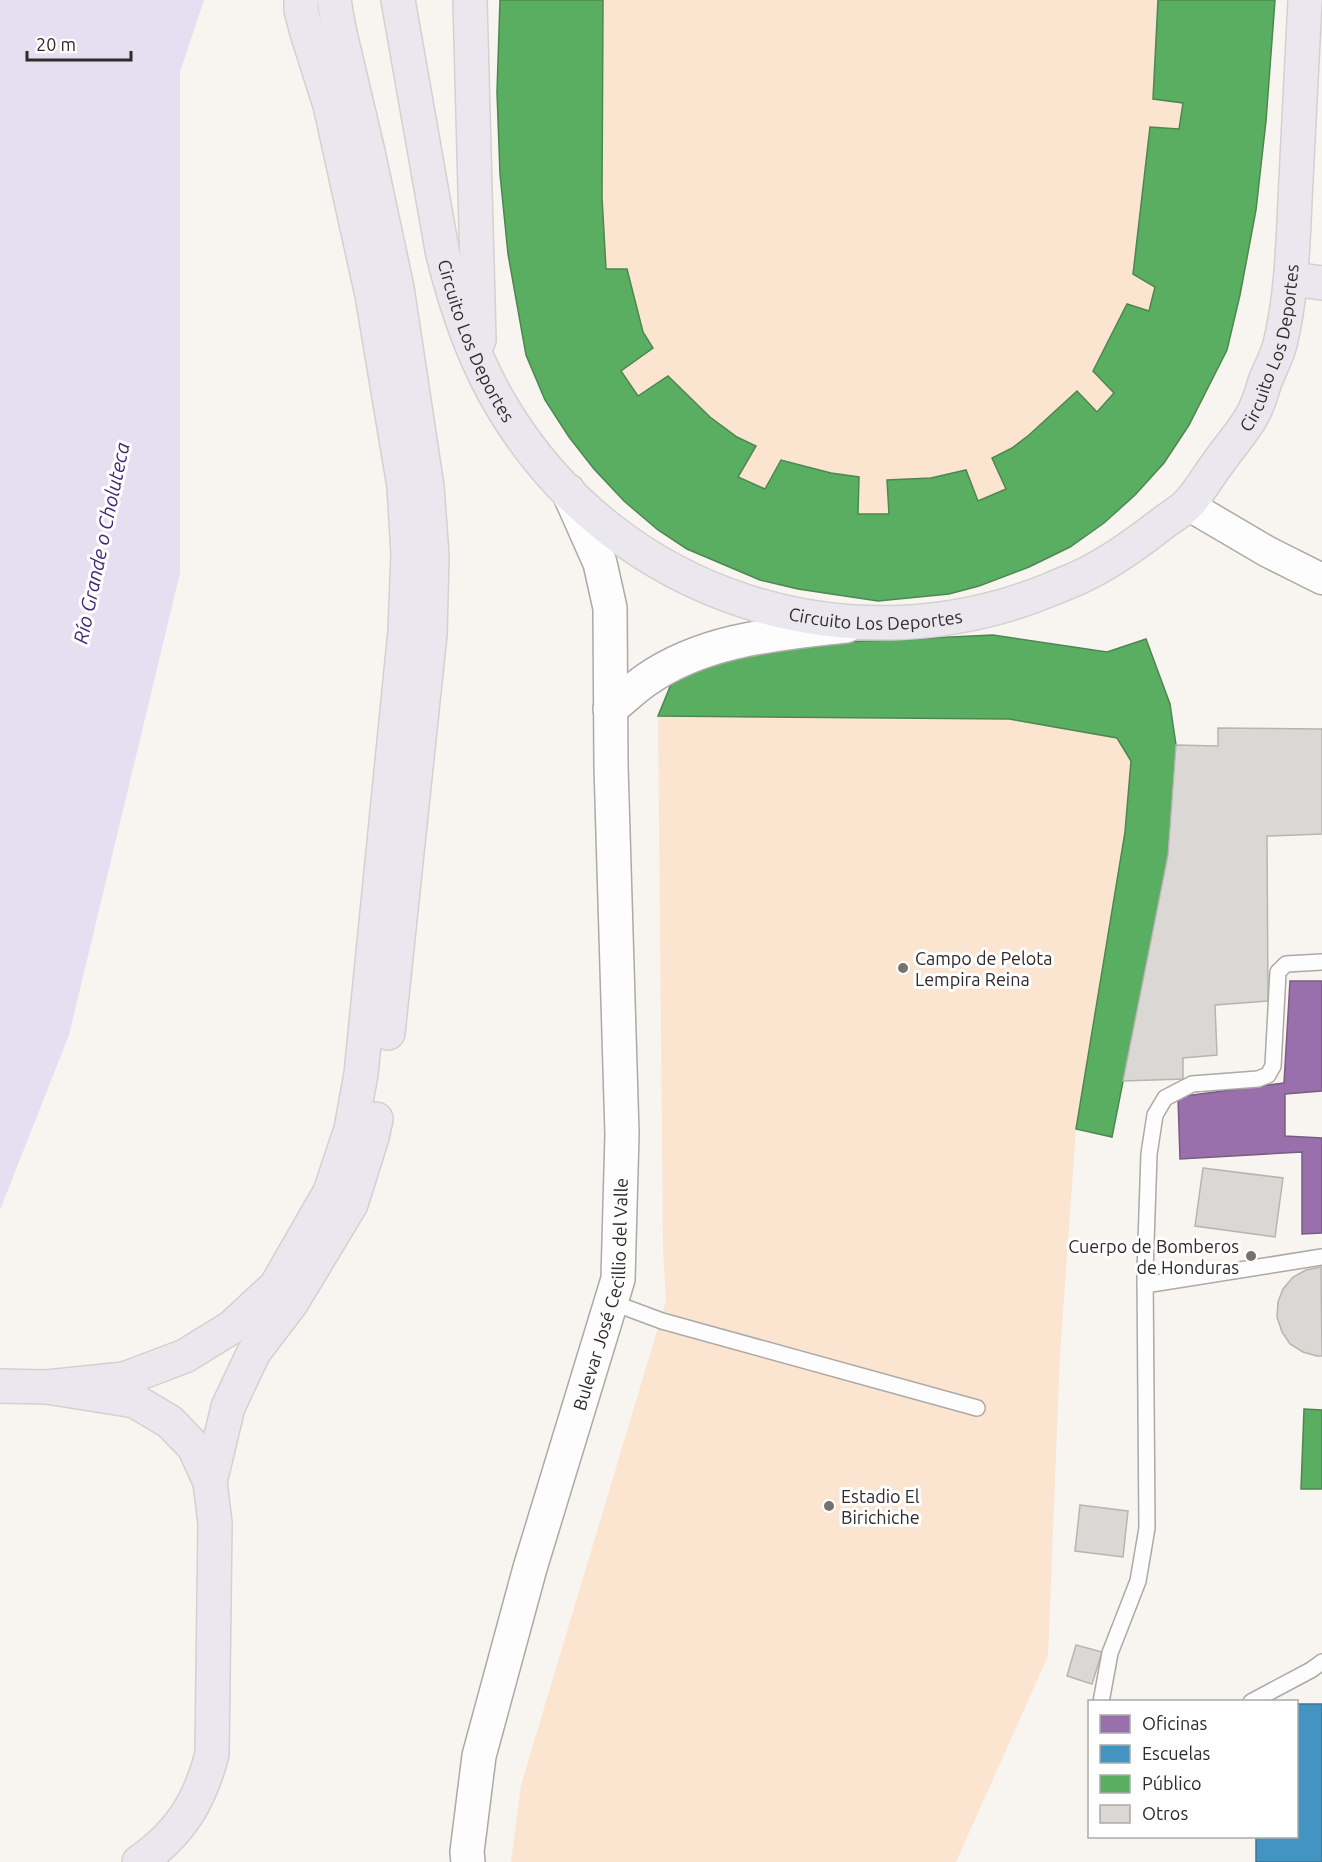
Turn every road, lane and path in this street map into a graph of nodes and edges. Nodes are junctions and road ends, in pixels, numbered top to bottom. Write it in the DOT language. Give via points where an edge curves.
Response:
graph roads {
  1 [pos="301,0"];
  2 [pos="334,0"];
  3 [pos="398,0"];
  4 [pos="470,0"];
  5 [pos="1305,0"];
  6 [pos="1306,281"];
  7 [pos="480,363"];
  8 [pos="568,492"];
  9 [pos="1188,505"];
  10 [pos="1322,579"];
  11 [pos="873,623"];
  12 [pos="610,709"];
  13 [pos="1322,962"];
  14 [pos="1322,1257"];
  15 [pos="1145,1285"];
  16 [pos="611,1302"];
  17 [pos="7,1386"];
  18 [pos="47,1387"];
  19 [pos="977,1408"];
  20 [pos="210,1482"];
  21 [pos="1322,1662"];
  22 [pos="1101,1700"];
  23 [pos="1253,1700"];
  24 [pos="139,1862"];
  25 [pos="468,1862"];
  1 -- 18 [label="main road" via="307,33 330,105 372,295 404,486 408,554 403,654 361,1074 353,1118 330,1192 276,1286 232,1327 185,1356 124,1379"];
  2 -- 20 [label="main road" via="399,300 427,488 432,556 430,634 385,1066 372,1137 351,1204 292,1302 254,1352 228,1407"];
  3 -- 7 [label="main road, Circuito Los Deportes" via="442,250"];
  4 -- 7 [label="main road"];
  5 -- 6 [label="main road, Circuito Los Deportes"];
  6 -- 9 [label="main road, Circuito Los Deportes" via="1253,413"];
  7 -- 8 [label="main road, Circuito Los Deportes" via="533,452"];
  8 -- 11 [label="main road, Circuito Los Deportes" via="633,546 707,587 788,614"];
  8 -- 12 [label="main road, Bulevar José Cecillio del Valle" via="600,563 610,608"];
  9 -- 10 [label="street"];
  9 -- 11 [label="main road, Circuito Los Deportes" via="1089,573 1020,602 947,619"];
  11 -- 12 [label="main road" via="721,644 646,680"];
  12 -- 16 [label="main road, Bulevar José Cecillio del Valle" via="622,1134 618,1279"];
  13 -- 15 [label="lane" via="1286,964 1278,972 1273,1066 1268,1075 1191,1084 1165,1098 1155,1115 1149,1154"];
  14 -- 15 [label="lane"];
  15 -- 22 [label="lane" via="1147,1528 1138,1581 1110,1653"];
  16 -- 19 [label="lane" via="662,1320"];
  16 -- 25 [label="main road, Bulevar José Cecillio del Valle" via="530,1568 479,1756"];
  17 -- 18 [label="main road"];
  18 -- 20 [label="main road" via="135,1401 170,1422 194,1447"];
  20 -- 24 [label="main road" via="215,1524 212,1754 205,1781 185,1819"];
  21 -- 23 [label="lane"];
}
